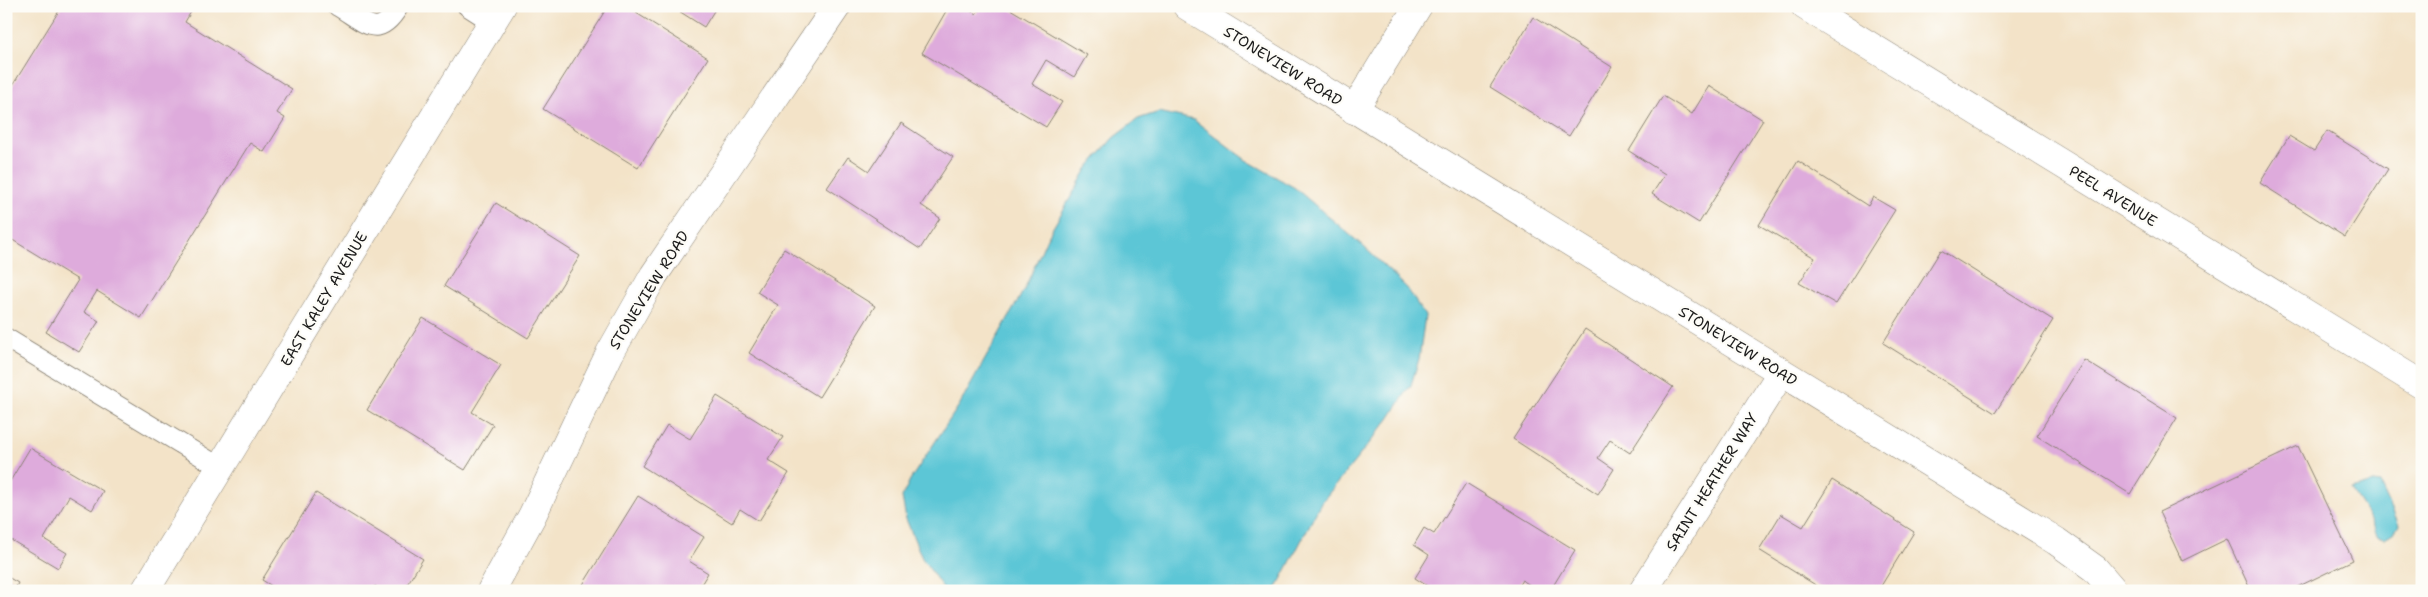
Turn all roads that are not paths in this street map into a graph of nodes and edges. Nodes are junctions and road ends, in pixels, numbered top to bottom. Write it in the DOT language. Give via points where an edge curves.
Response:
graph roads {
  1 [pos="337,6"];
  2 [pos="399,6"];
  3 [pos="466,6"];
  4 [pos="837,6"];
  5 [pos="1187,6"];
  6 [pos="1418,6"];
  7 [pos="1805,6"];
  8 [pos="497,14"];
  9 [pos="1354,110"];
  10 [pos="6,338"];
  11 [pos="1781,373"];
  12 [pos="2422,385"];
  13 [pos="221,468"];
  14 [pos="145,591"];
  15 [pos="492,591"];
  16 [pos="1642,591"];
  17 [pos="2114,591"];
  1 -- 2 [label="lane" via="373,27 390,22"];
  3 -- 8 [label="lane"];
  4 -- 15 [label="street, STONEVIEW ROAD" via="654,275 610,353 532,516"];
  5 -- 9 [label="street, STONEVIEW ROAD"];
  6 -- 9 [label="street, STONEVIEW ROAD"];
  7 -- 12 [label="street, PEEL AVENUE"];
  8 -- 13 [label="street, EAST KALEY AVENUE"];
  9 -- 11 [label="street, STONEVIEW ROAD"];
  10 -- 13 [label="lane"];
  11 -- 16 [label="street, SAINT HEATHER WAY"];
  11 -- 17 [label="street, STONEVIEW ROAD" via="2056,542 2094,569"];
  13 -- 14 [label="street, EAST KALEY AVENUE"];
}
